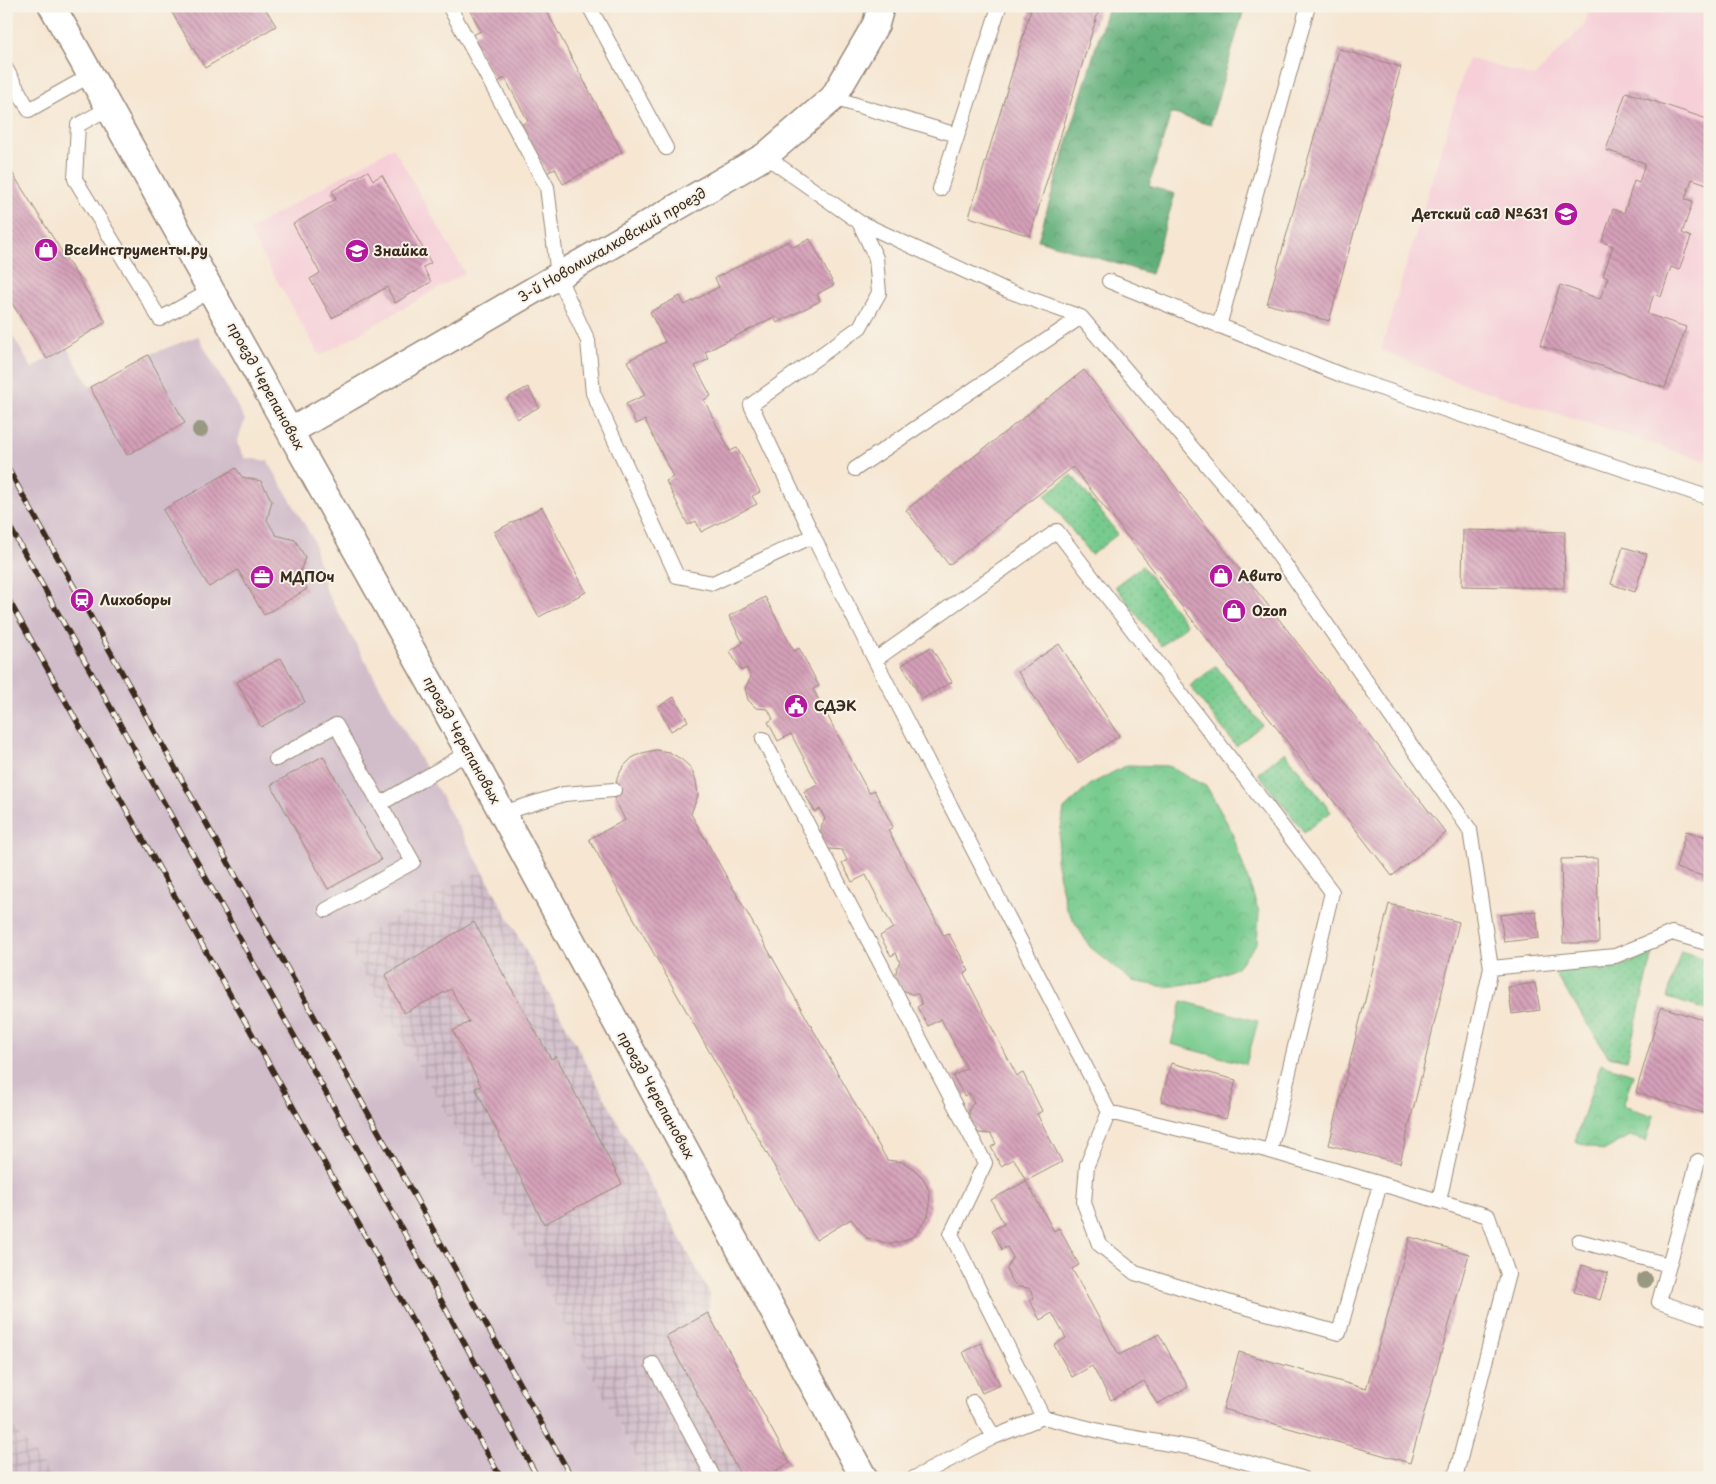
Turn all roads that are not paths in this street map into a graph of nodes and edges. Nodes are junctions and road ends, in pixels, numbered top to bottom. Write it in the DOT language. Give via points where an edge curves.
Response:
graph roads {
  1 [pos="52,6"];
  2 [pos="449,6"];
  3 [pos="589,6"];
  4 [pos="881,6"];
  5 [pos="1308,6"];
  6 [pos="999,7"];
  7 [pos="6,69"];
  8 [pos="91,75"];
  9 [pos="833,98"];
  10 [pos="109,108"];
  11 [pos="957,135"];
  12 [pos="666,148"];
  13 [pos="765,156"];
  14 [pos="940,189"];
  15 [pos="859,222"];
  16 [pos="558,276"];
  17 [pos="1108,280"];
  18 [pos="212,290"];
  19 [pos="1081,317"];
  20 [pos="1218,326"];
  21 [pos="291,431"];
  22 [pos="856,469"];
  23 [pos="1710,498"];
  24 [pos="813,536"];
  25 [pos="875,660"];
  26 [pos="763,739"];
  27 [pos="469,752"];
  28 [pos="276,759"];
  29 [pos="614,790"];
  30 [pos="380,804"];
  31 [pos="502,814"];
  32 [pos="326,910"];
  33 [pos="1710,944"];
  34 [pos="1491,968"];
  35 [pos="1109,1112"];
  36 [pos="1270,1151"];
  37 [pos="1698,1161"];
  38 [pos="1380,1184"];
  39 [pos="1439,1201"];
  40 [pos="1579,1241"];
  41 [pos="1669,1265"];
  42 [pos="1710,1319"];
  43 [pos="653,1364"];
  44 [pos="973,1402"];
  45 [pos="1043,1417"];
  46 [pos="994,1437"];
  47 [pos="714,1478"];
  48 [pos="864,1478"];
  49 [pos="914,1478"];
  50 [pos="1302,1478"];
  51 [pos="1455,1478"];
  1 -- 8 [label="street, проезд Черепановых"];
  2 -- 16 [label="lane" via="547,187"];
  3 -- 12 [label="lane"];
  4 -- 9 [label="street, 3-й Новомихалковский проезд" via="876,24"];
  5 -- 20 [label="lane"];
  6 -- 11 [label="lane"];
  7 -- 8 [label="lane" via="29,110"];
  8 -- 10 [label="street, проезд Черепановых"];
  9 -- 11 [label="lane"];
  9 -- 13 [label="street, 3-й Новомихалковский проезд"];
  10 -- 18 [label="street, проезд Черепановых"];
  10 -- 18 [label="lane" via="78,125 75,179 160,320"];
  11 -- 14 [label="lane"];
  13 -- 15 [label="lane"];
  13 -- 16 [label="street, 3-й Новомихалковский проезд"];
  15 -- 19 [label="lane" via="1006,290"];
  15 -- 24 [label="lane" via="876,258 879,293 860,327 751,406"];
  16 -- 21 [label="street, 3-й Новомихалковский проезд"];
  16 -- 24 [label="lane" via="588,341 592,393 677,576 713,584"];
  17 -- 20 [label="lane"];
  18 -- 21 [label="street, проезд Черепановых"];
  19 -- 22 [label="lane"];
  19 -- 34 [label="lane" via="1256,523 1470,830"];
  20 -- 23 [label="lane" via="1344,376"];
  21 -- 27 [label="street, проезд Черепановых"];
  24 -- 25 [label="lane"];
  25 -- 35 [label="lane"];
  25 -- 36 [label="lane" via="1058,530 1332,892"];
  26 -- 45 [label="lane" via="985,1163 951,1234"];
  27 -- 30 [label="lane"];
  27 -- 31 [label="street, проезд Черепановых"];
  28 -- 30 [label="lane" via="336,725"];
  29 -- 31 [label="lane" via="564,794"];
  30 -- 32 [label="lane" via="412,862"];
  31 -- 48 [label="street, проезд Черепановых"];
  33 -- 34 [label="lane" via="1672,933 1615,956"];
  34 -- 39 [label="lane"];
  35 -- 36 [label="lane"];
  35 -- 38 [label="lane" via="1086,1174 1084,1203 1099,1244 1135,1273 1339,1333"];
  36 -- 38 [label="lane"];
  37 -- 41 [label="lane"];
  38 -- 39 [label="lane"];
  39 -- 51 [label="lane" via="1488,1216 1508,1274"];
  40 -- 41 [label="lane"];
  41 -- 42 [label="lane" via="1660,1302"];
  43 -- 47 [label="lane"];
  44 -- 46 [label="lane"];
  45 -- 46 [label="lane"];
  45 -- 50 [label="lane" via="1112,1434 1198,1449"];
  46 -- 49 [label="lane"];
}
